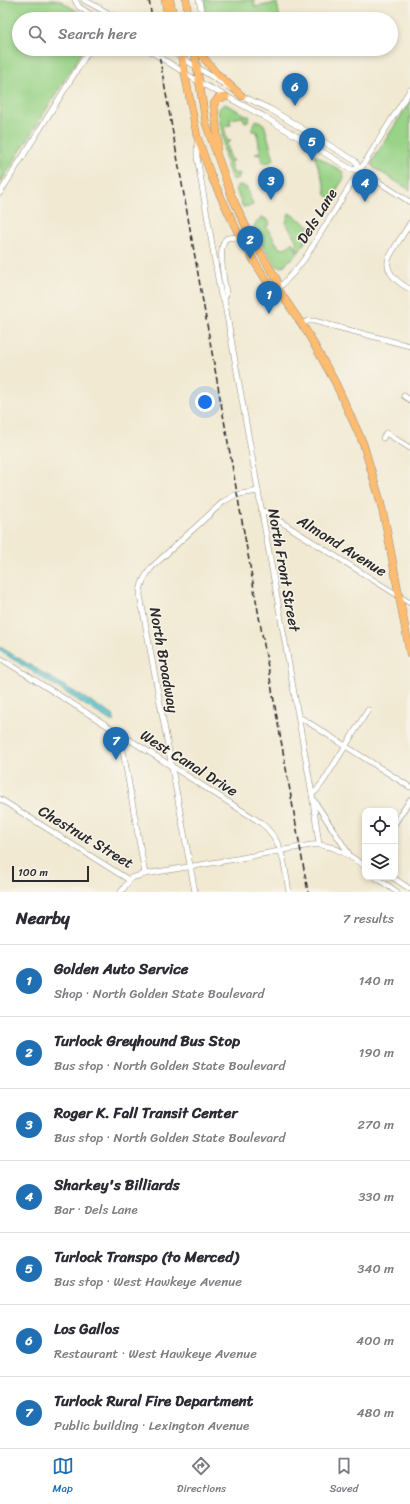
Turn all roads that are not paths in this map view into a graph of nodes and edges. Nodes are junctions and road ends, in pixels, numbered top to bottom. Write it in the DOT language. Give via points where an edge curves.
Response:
graph roads {
  1 [pos="75,0"];
  2 [pos="84,0"];
  3 [pos="164,0"];
  4 [pos="170,0"];
  5 [pos="186,0"];
  6 [pos="199,0"];
  7 [pos="87,12"];
  8 [pos="106,12"];
  9 [pos="167,12"];
  10 [pos="173,12"];
  11 [pos="188,12"];
  12 [pos="201,12"];
  13 [pos="86,56"];
  14 [pos="158,56"];
  15 [pos="196,56"];
  16 [pos="201,56"];
  17 [pos="181,57"];
  18 [pos="197,68"];
  19 [pos="184,73"];
  20 [pos="199,82"];
  21 [pos="410,90"];
  22 [pos="242,96"];
  23 [pos="226,97"];
  24 [pos="197,136"];
  25 [pos="216,152"];
  26 [pos="360,170"];
  27 [pos="0,193"];
  28 [pos="410,202"];
  29 [pos="410,223"];
  30 [pos="240,237"];
  31 [pos="278,289"];
  32 [pos="410,289"];
  33 [pos="224,299"];
  34 [pos="302,324"];
  35 [pos="410,346"];
  36 [pos="404,396"];
  37 [pos="410,400"];
  38 [pos="383,438"];
  39 [pos="410,448"];
  40 [pos="258,491"];
  41 [pos="262,510"];
  42 [pos="400,596"];
  43 [pos="410,603"];
  44 [pos="410,654"];
  45 [pos="0,658"];
  46 [pos="368,710"];
  47 [pos="299,718"];
  48 [pos="124,737"];
  49 [pos="345,746"];
  50 [pos="172,767"];
  51 [pos="410,787"];
  52 [pos="313,796"];
  53 [pos="0,799"];
  54 [pos="410,800"];
  55 [pos="398,818"];
  56 [pos="319,844"];
  57 [pos="282,850"];
  58 [pos="351,857"];
  59 [pos="362,864"];
  60 [pos="191,867"];
  61 [pos="145,874"];
  62 [pos="129,880"];
  63 [pos="379,880"];
  64 [pos="396,880"];
  65 [pos="410,889"];
  66 [pos="121,892"];
  67 [pos="195,892"];
  68 [pos="289,892"];
  69 [pos="397,892"];
  1 -- 7 [label="street" via="79,7"];
  2 -- 8 [label="street"];
  3 -- 9 [label="main road"];
  4 -- 10 [label="main road"];
  5 -- 11 [label="main road"];
  6 -- 12 [label="street"];
  13 -- 27 [label="street"];
  14 -- 19 [label="street"];
  15 -- 18 [label="main road"];
  16 -- 22 [label="main road"];
  17 -- 18 [label="street"];
  17 -- 19 [label="main road"];
  18 -- 20 [label="main road"];
  18 -- 22 [label="street"];
  19 -- 20 [label="street"];
  19 -- 24 [label="main road"];
  20 -- 23 [label="street"];
  20 -- 25 [label="main road" via="206,124"];
  21 -- 26 [label="street, Dels Lane"];
  22 -- 26 [label="street" via="270,109 349,157"];
  23 -- 25 [label="main road" via="218,98 214,104 218,143"];
  23 -- 26 [label="street" via="263,116 350,169"];
  24 -- 30 [label="main road" via="219,194"];
  24 -- 33 [label="street, North Front Street" via="197,158 221,296"];
  25 -- 31 [label="main road" via="237,208 277,280"];
  26 -- 28 [label="street"];
  26 -- 31 [label="street, Dels Lane" via="305,258"];
  29 -- 32 [label="street" via="388,260 393,276"];
  30 -- 31 [label="main road" via="270,286"];
  30 -- 33 [label="street, North Front Street" via="227,238 222,244 226,295"];
  31 -- 34 [label="main road"];
  33 -- 40 [label="street, North Front Street"];
  34 -- 35 [label="street" via="314,321"];
  34 -- 42 [label="main road" via="336,382 362,443 380,500"];
  36 -- 37 [label="street"];
  38 -- 39 [label="street" via="386,433"];
  40 -- 41 [label="street, North Front Street"];
  40 -- 50 [label="street, North Broadway" via="235,495 223,502 152,567 142,583 140,595"];
  41 -- 42 [label="street, Almond Avenue"];
  41 -- 47 [label="street, North Front Street"];
  42 -- 43 [label="street, Almond Avenue"];
  42 -- 44 [label="main road"];
  45 -- 48 [label="street, West Canal Drive"];
  46 -- 49 [label="street"];
  47 -- 49 [label="street"];
  47 -- 52 [label="street, North Front Street"];
  48 -- 50 [label="street, West Canal Drive"];
  48 -- 61 [label="street" via="122,745"];
  49 -- 51 [label="street"];
  49 -- 52 [label="street"];
  50 -- 57 [label="street, West Canal Drive" via="260,822 274,836"];
  50 -- 60 [label="street, North Broadway"];
  52 -- 56 [label="street, North Front Street"];
  52 -- 58 [label="street"];
  53 -- 62 [label="street, Chestnut Street"];
  54 -- 55 [label="street"];
  56 -- 57 [label="street"];
  56 -- 58 [label="street"];
  57 -- 60 [label="street, Chestnut Street"];
  57 -- 68 [label="street"];
  58 -- 59 [label="street"];
  60 -- 61 [label="street, Chestnut Street"];
  60 -- 67 [label="street, North Broadway"];
  61 -- 62 [label="street, Chestnut Street"];
  62 -- 66 [label="street"];
  63 -- 69 [label="street"];
  64 -- 65 [label="street"];
}
